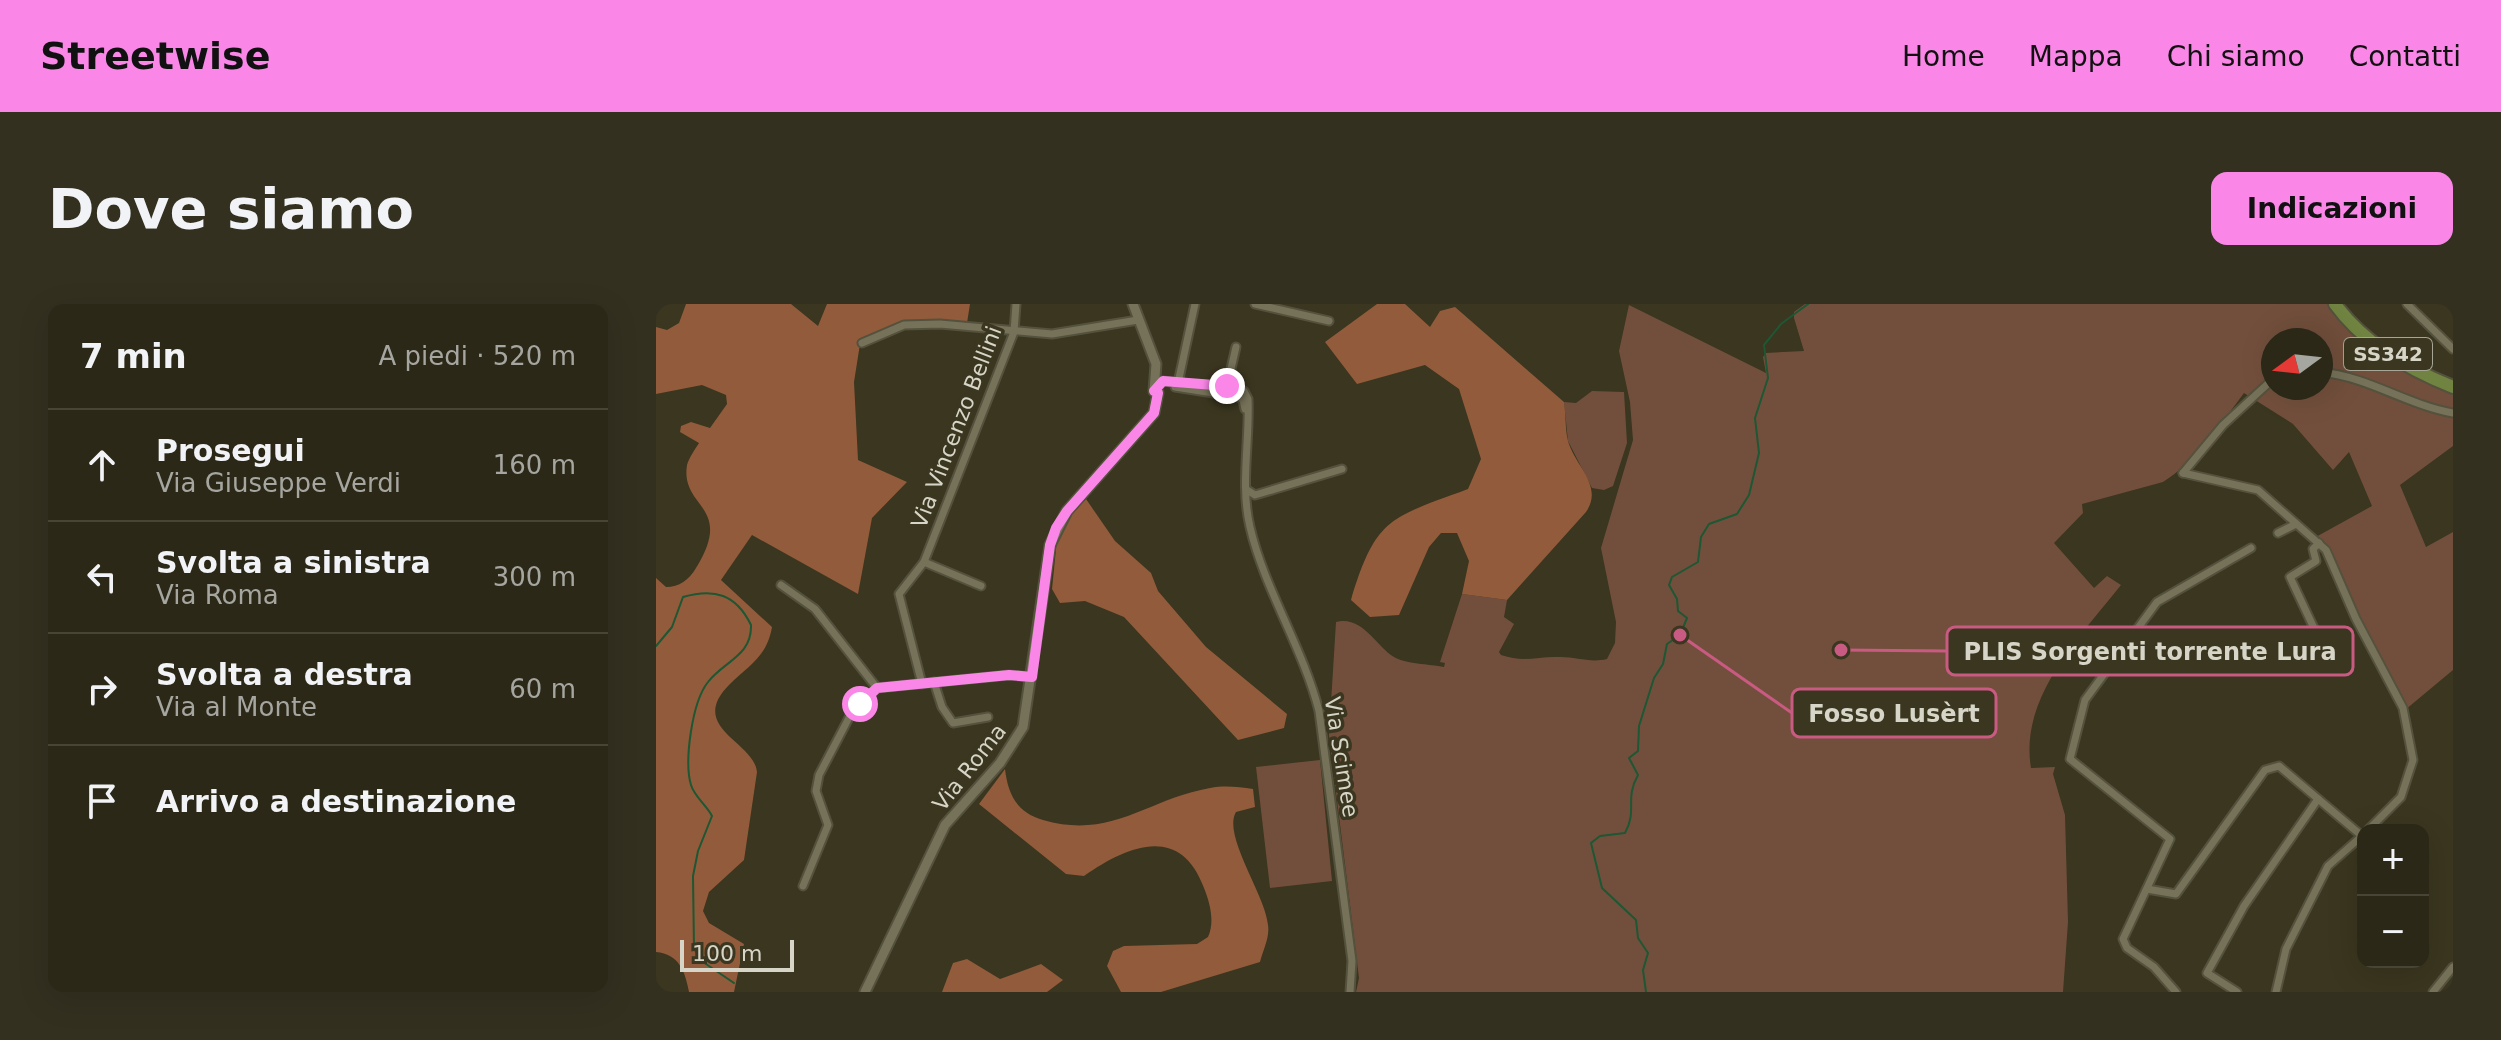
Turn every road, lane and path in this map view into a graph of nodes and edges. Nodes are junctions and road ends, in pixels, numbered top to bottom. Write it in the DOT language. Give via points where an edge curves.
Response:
graph roads {
  1 [pos="1016,304"];
  2 [pos="1133,304"];
  3 [pos="1195,304"];
  4 [pos="1255,304"];
  5 [pos="2335,304"];
  6 [pos="2407,304"];
  7 [pos="1138,320"];
  8 [pos="1329,321"];
  9 [pos="1014,332"];
  10 [pos="862,343"];
  11 [pos="1236,347"];
  12 [pos="2453,349"];
  13 [pos="2333,373"];
  14 [pos="1178,383"];
  15 [pos="1227,386"];
  16 [pos="2453,387"];
  17 [pos="2261,390"];
  18 [pos="1154,391"];
  19 [pos="1242,396"];
  20 [pos="2453,413"];
  21 [pos="1342,469"];
  22 [pos="1247,490"];
  23 [pos="2296,524"];
  24 [pos="2278,533"];
  25 [pos="2319,543"];
  26 [pos="2251,548"];
  27 [pos="922,566"];
  28 [pos="781,585"];
  29 [pos="981,586"];
  30 [pos="2320,641"];
  31 [pos="1032,677"];
  32 [pos="934,682"];
  33 [pos="922,684"];
  34 [pos="877,688"];
  35 [pos="988,717"];
  36 [pos="2318,799"];
  37 [pos="2374,824"];
  38 [pos="2357,831"];
  39 [pos="2357,840"];
  40 [pos="803,886"];
  41 [pos="2147,889"];
  42 [pos="2453,967"];
  43 [pos="865,992"];
  44 [pos="1350,992"];
  45 [pos="2176,992"];
  46 [pos="2237,992"];
  47 [pos="2276,992"];
  48 [pos="2433,992"];
  1 -- 9 [label="street, Via Vincenzo Bellini"];
  2 -- 7 [label="street, Via Roma"];
  3 -- 14 [label="street"];
  4 -- 8 [label="street"];
  5 -- 16 [label="main road, SS342" via="2391,356"];
  6 -- 12 [label="street"];
  7 -- 9 [label="street" via="1052,334"];
  7 -- 18 [label="street, Via Roma" via="1156,364"];
  9 -- 10 [label="street" via="904,325"];
  9 -- 27 [label="street, Via Vincenzo Bellini"];
  11 -- 15 [label="street"];
  13 -- 20 [label="street"];
  14 -- 15 [label="street"];
  14 -- 18 [label="street" via="1163,381"];
  15 -- 19 [label="street"];
  17 -- 23 [label="street" via="2183,473 2258,490"];
  18 -- 19 [label="street" via="1171,385"];
  18 -- 31 [label="street, Via Roma" via="1154,413 1056,528"];
  19 -- 22 [label="street, Via Scimee"];
  21 -- 22 [label="street" via="1255,495"];
  22 -- 44 [label="street, Via Scimee" via="1250,528 1319,711 1354,973"];
  23 -- 24 [label="street"];
  23 -- 25 [label="street"];
  25 -- 30 [label="street" via="2313,549 2316,561 2290,577"];
  25 -- 37 [label="street" via="2403,708 2413,760 2401,797"];
  26 -- 41 [label="street" via="2157,602 2085,700 2070,759 2170,839"];
  27 -- 29 [label="street, Via Vincenzo Bellini"];
  27 -- 33 [label="street, Via Vincenzo Bellini" via="899,594"];
  28 -- 34 [label="street" via="815,609"];
  31 -- 32 [label="street"];
  31 -- 43 [label="street, Via Roma" via="1018,737 945,825"];
  32 -- 33 [label="street"];
  32 -- 35 [label="street" via="953,723"];
  33 -- 34 [label="street"];
  34 -- 40 [label="street" via="852,712 819,775 816,791 828,825"];
  36 -- 38 [label="street"];
  36 -- 41 [label="street" via="2279,766 2265,770 2176,894"];
  36 -- 46 [label="street" via="2244,906 2207,973"];
  39 -- 47 [label="street" via="2328,866 2286,949"];
  41 -- 45 [label="street" via="2123,939"];
  42 -- 48 [label="street"];
}
